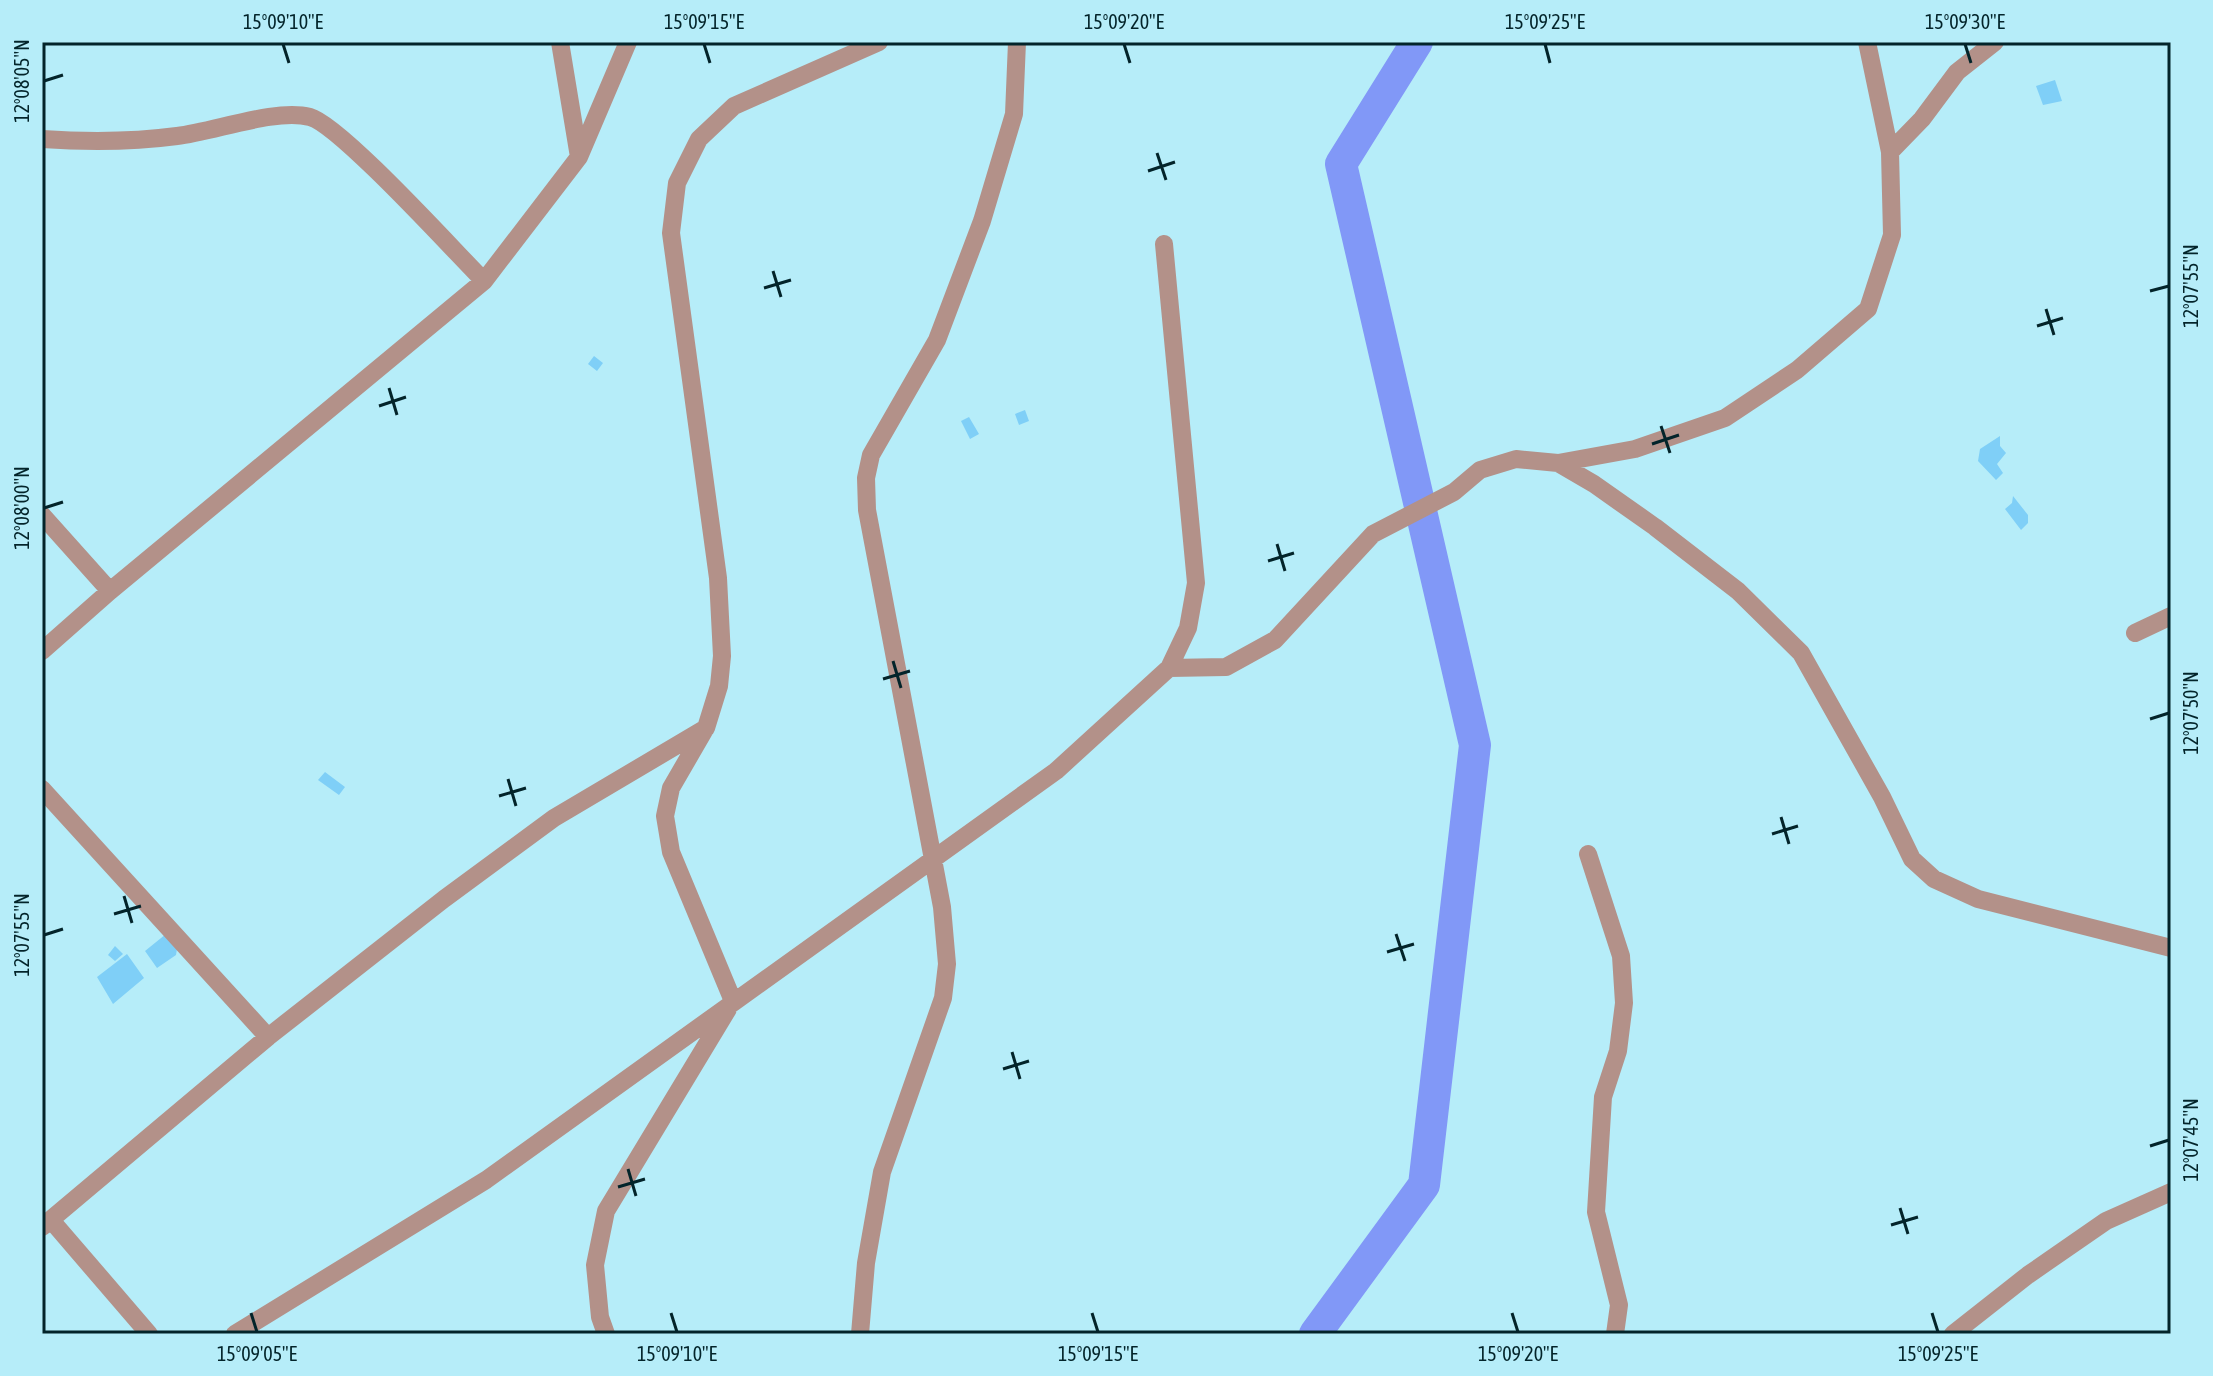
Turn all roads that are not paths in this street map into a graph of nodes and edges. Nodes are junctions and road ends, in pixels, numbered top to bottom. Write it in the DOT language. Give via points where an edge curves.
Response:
graph roads {
  1 [pos="560,42"];
  2 [pos="628,42"];
  3 [pos="879,42"];
  4 [pos="1017,42"];
  5 [pos="1867,42"];
  6 [pos="1995,42"];
  7 [pos="42,139"];
  8 [pos="1890,152"];
  9 [pos="579,157"];
  10 [pos="1164,244"];
  11 [pos="484,281"];
  12 [pos="1558,463"];
  13 [pos="42,515"];
  14 [pos="110,591"];
  15 [pos="2171,616"];
  16 [pos="2135,633"];
  17 [pos="42,651"];
  18 [pos="1169,668"];
  19 [pos="706,728"];
  20 [pos="42,789"];
  21 [pos="1588,854"];
  22 [pos="932,861"];
  23 [pos="2171,948"];
  24 [pos="733,1001"];
  25 [pos="268,1037"];
  26 [pos="2171,1192"];
  27 [pos="47,1224"];
  28 [pos="149,1334"];
  29 [pos="235,1334"];
  30 [pos="606,1334"];
  31 [pos="860,1334"];
  32 [pos="1615,1334"];
  33 [pos="1953,1334"];
  1 -- 9 [label="street"];
  2 -- 9 [label="street"];
  3 -- 19 [label="street" via="734,106 699,139 677,183 671,233 718,578 722,656"];
  4 -- 22 [label="street" via="1014,114 982,221 937,340 871,455 866,478 867,510"];
  5 -- 8 [label="street"];
  6 -- 8 [label="street" via="1957,72"];
  7 -- 11 [label="street" via="90,142 178,136 278,117 311,117 344,140"];
  8 -- 12 [label="street" via="1892,235 1868,309 1797,370 1725,418 1635,449"];
  9 -- 11 [label="street"];
  10 -- 18 [label="street" via="1196,583 1188,628"];
  11 -- 14 [label="street"];
  12 -- 18 [label="street" via="1516,459 1480,470 1454,492 1373,534 1275,640 1226,667"];
  12 -- 23 [label="street" via="1655,527 1738,591 1801,653 1912,859 1934,879 1978,899"];
  13 -- 14 [label="street"];
  14 -- 17 [label="street"];
  15 -- 16 [label="street"];
  18 -- 22 [label="street" via="1056,771"];
  19 -- 24 [label="street" via="671,788 665,816 671,852"];
  19 -- 25 [label="street" via="554,818"];
  20 -- 25 [label="street"];
  21 -- 32 [label="street" via="1621,956 1624,1003 1618,1051 1603,1097 1596,1212 1619,1305"];
  22 -- 24 [label="street"];
  22 -- 31 [label="street" via="947,964 943,998 882,1172"];
  24 -- 29 [label="street" via="486,1180"];
  24 -- 30 [label="street" via="606,1211 595,1265"];
  25 -- 27 [label="street"];
  26 -- 33 [label="street" via="2106,1221"];
  27 -- 28 [label="street"];
}
